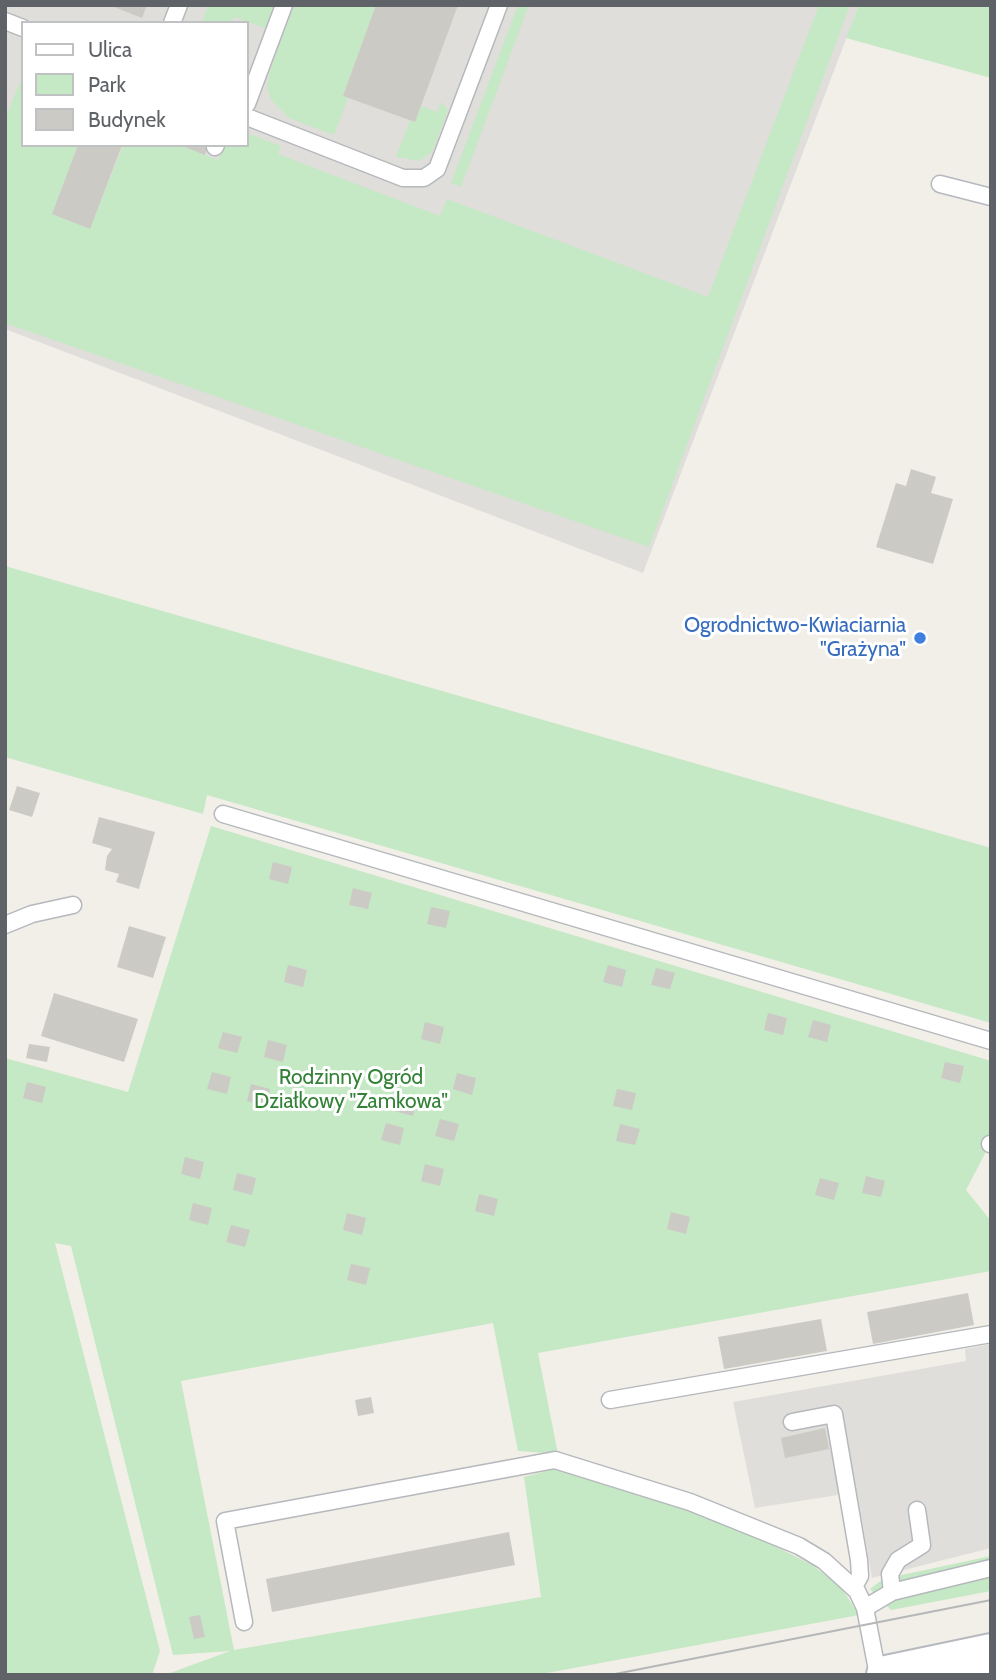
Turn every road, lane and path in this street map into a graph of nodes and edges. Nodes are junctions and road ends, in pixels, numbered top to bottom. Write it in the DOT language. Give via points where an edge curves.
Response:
graph roads {
  1 [pos="284,5"];
  2 [pos="499,5"];
  3 [pos="248,101"];
  4 [pos="248,117"];
  5 [pos="940,184"];
  6 [pos="991,197"];
  7 [pos="223,814"];
  8 [pos="74,905"];
  9 [pos="5,925"];
  10 [pos="991,1041"];
  11 [pos="991,1334"];
  12 [pos="610,1400"];
  13 [pos="792,1422"];
  14 [pos="917,1510"];
  15 [pos="991,1568"];
  16 [pos="854,1587"];
  17 [pos="892,1592"];
  18 [pos="865,1608"];
  19 [pos="244,1622"];
  20 [pos="991,1653"];
  21 [pos="877,1675"];
  22 [pos="886,1675"];
  1 -- 3 [label="lane"];
  2 -- 4 [label="lane" via="437,169 424,178 403,178"];
  5 -- 6 [label="lane"];
  7 -- 10 [label="lane"];
  8 -- 9 [label="lane"];
  11 -- 12 [label="lane"];
  13 -- 16 [label="lane" via="834,1415 859,1560 860,1576"];
  14 -- 17 [label="lane" via="922,1545 898,1560 890,1574"];
  15 -- 17 [label="lane"];
  16 -- 18 [label="lane"];
  16 -- 19 [label="lane" via="799,1546 690,1503 555,1460 225,1521"];
  17 -- 18 [label="lane"];
  18 -- 21 [label="lane"];
  20 -- 22 [label="main road"];
}
